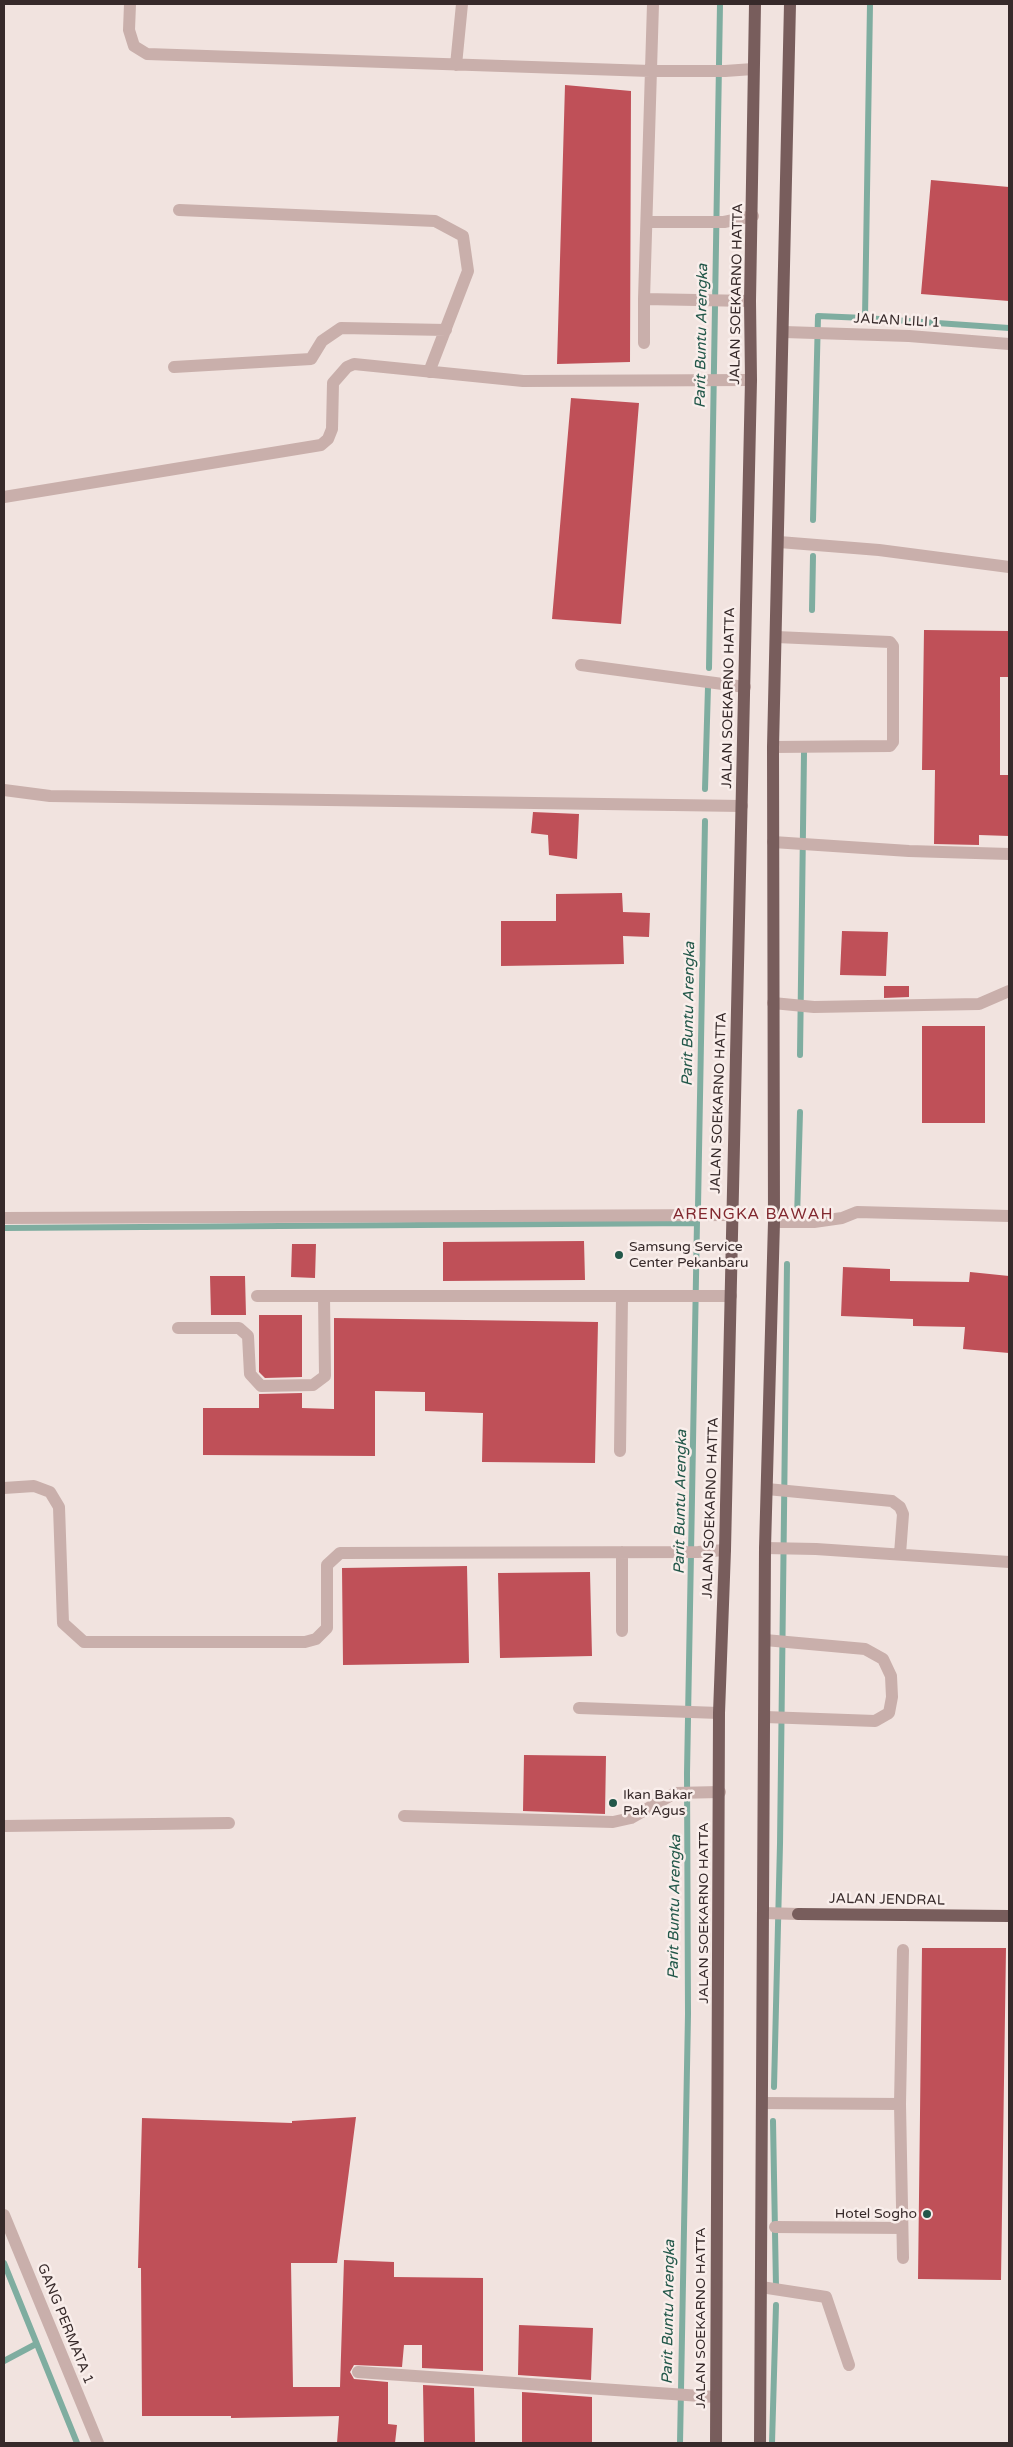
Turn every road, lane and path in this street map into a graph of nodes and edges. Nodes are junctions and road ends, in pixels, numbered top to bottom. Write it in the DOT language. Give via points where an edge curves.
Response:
graph roads {
  1 [pos="130,4"];
  2 [pos="462,4"];
  3 [pos="652,4"];
  4 [pos="755,4"];
  5 [pos="790,4"];
  6 [pos="456,65"];
  7 [pos="754,69"];
  8 [pos="650,71"];
  9 [pos="179,210"];
  10 [pos="753,216"];
  11 [pos="647,222"];
  12 [pos="644,299"];
  13 [pos="750,301"];
  14 [pos="446,330"];
  15 [pos="784,332"];
  16 [pos="644,343"];
  17 [pos="1009,344"];
  18 [pos="174,367"];
  19 [pos="429,372"];
  20 [pos="751,380"];
  21 [pos="4,497"];
  22 [pos="779,542"];
  23 [pos="1009,567"];
  24 [pos="776,637"];
  25 [pos="581,665"];
  26 [pos="745,686"];
  27 [pos="773,747"];
  28 [pos="4,790"];
  29 [pos="742,806"];
  30 [pos="778,842"];
  31 [pos="1009,854"];
  32 [pos="1009,991"];
  33 [pos="773,1003"];
  34 [pos="731,1215"];
  35 [pos="1009,1216"];
  36 [pos="4,1218"];
  37 [pos="783,1222"];
  38 [pos="257,1296"];
  39 [pos="324,1296"];
  40 [pos="731,1296"];
  41 [pos="622,1297"];
  42 [pos="178,1328"];
  43 [pos="620,1451"];
  44 [pos="4,1488"];
  45 [pos="767,1489"];
  46 [pos="765,1548"];
  47 [pos="725,1550"];
  48 [pos="622,1552"];
  49 [pos="900,1554"];
  50 [pos="1009,1562"];
  51 [pos="622,1631"];
  52 [pos="776,1641"];
  53 [pos="579,1708"];
  54 [pos="719,1713"];
  55 [pos="769,1717"];
  56 [pos="720,1792"];
  57 [pos="404,1816"];
  58 [pos="229,1823"];
  59 [pos="4,1826"];
  60 [pos="768,1913"];
  61 [pos="798,1914"];
  62 [pos="1009,1916"];
  63 [pos="903,1950"];
  64 [pos="762,2104"];
  65 [pos="900,2104"];
  66 [pos="4,2215"];
  67 [pos="775,2227"];
  68 [pos="902,2228"];
  69 [pos="903,2258"];
  70 [pos="761,2287"];
  71 [pos="849,2365"];
  72 [pos="358,2372"];
  73 [pos="716,2397"];
  74 [pos="98,2443"];
  75 [pos="716,2443"];
  76 [pos="760,2443"];
  1 -- 6 [label="street" via="129,30 134,46 147,54"];
  2 -- 6 [label="street"];
  3 -- 8 [label="street"];
  4 -- 7 [label="main road, JALAN SOEKARNO HATTA"];
  5 -- 15 [label="main road"];
  6 -- 8 [label="street"];
  7 -- 8 [label="street"];
  7 -- 10 [label="main road, JALAN SOEKARNO HATTA"];
  8 -- 11 [label="street"];
  9 -- 14 [label="street" via="435,221 463,236 468,271"];
  10 -- 11 [label="street" via="717,222"];
  10 -- 13 [label="main road, JALAN SOEKARNO HATTA"];
  11 -- 12 [label="street"];
  12 -- 13 [label="street"];
  12 -- 16 [label="street"];
  13 -- 20 [label="main road, JALAN SOEKARNO HATTA"];
  14 -- 18 [label="street" via="341,328 322,341 311,360"];
  14 -- 19 [label="street"];
  15 -- 17 [label="street, JALAN LILI 1"];
  15 -- 22 [label="main road"];
  19 -- 20 [label="street" via="523,382"];
  19 -- 21 [label="street" via="354,364 346,367 333,383 332,429 321,445"];
  20 -- 26 [label="main road, JALAN SOEKARNO HATTA"];
  22 -- 23 [label="street" via="880,550"];
  22 -- 24 [label="main road"];
  24 -- 27 [label="main road"];
  24 -- 27 [label="street" via="890,642 893,646 893,742 890,746"];
  25 -- 26 [label="street"];
  26 -- 29 [label="main road, JALAN SOEKARNO HATTA"];
  27 -- 30 [label="main road"];
  28 -- 29 [label="street" via="60,796"];
  29 -- 34 [label="main road, JALAN SOEKARNO HATTA"];
  30 -- 31 [label="street"];
  30 -- 33 [label="main road"];
  32 -- 33 [label="street" via="979,1004 814,1007"];
  33 -- 37 [label="main road"];
  34 -- 36 [label="street"];
  34 -- 40 [label="main road, JALAN SOEKARNO HATTA"];
  35 -- 37 [label="street" via="857,1212 832,1219"];
  37 -- 45 [label="main road"];
  38 -- 39 [label="street"];
  39 -- 41 [label="street"];
  39 -- 42 [label="street" via="325,1376 313,1385 261,1386 250,1374 248,1336 239,1328"];
  40 -- 41 [label="street"];
  40 -- 47 [label="main road, JALAN SOEKARNO HATTA"];
  41 -- 43 [label="street"];
  44 -- 48 [label="street" via="34,1486 50,1492 59,1508 63,1623 84,1642 305,1642 316,1638 327,1628 327,1565 340,1553"];
  45 -- 46 [label="main road"];
  45 -- 49 [label="street" via="892,1501 903,1514"];
  46 -- 49 [label="street"];
  46 -- 52 [label="main road"];
  47 -- 48 [label="street"];
  47 -- 54 [label="main road, JALAN SOEKARNO HATTA"];
  48 -- 51 [label="street"];
  49 -- 50 [label="street"];
  52 -- 55 [label="main road"];
  52 -- 55 [label="street" via="865,1649 883,1659 891,1676 892,1697 889,1713 876,1721"];
  53 -- 54 [label="street"];
  54 -- 56 [label="main road, JALAN SOEKARNO HATTA"];
  55 -- 60 [label="main road"];
  56 -- 57 [label="street" via="675,1792 620,1822"];
  56 -- 73 [label="main road, JALAN SOEKARNO HATTA"];
  58 -- 59 [label="street"];
  60 -- 61 [label="street, JALAN JENDRAL"];
  60 -- 64 [label="main road"];
  61 -- 62 [label="main road, JALAN JENDRAL"];
  63 -- 65 [label="street"];
  64 -- 65 [label="street"];
  64 -- 70 [label="main road"];
  65 -- 68 [label="street"];
  66 -- 74 [label="street, GANG PERMATA 1"];
  67 -- 68 [label="street"];
  68 -- 69 [label="street"];
  70 -- 71 [label="street" via="826,2297"];
  70 -- 76 [label="main road"];
  72 -- 73 [label="street"];
  73 -- 75 [label="main road, JALAN SOEKARNO HATTA"];
}
